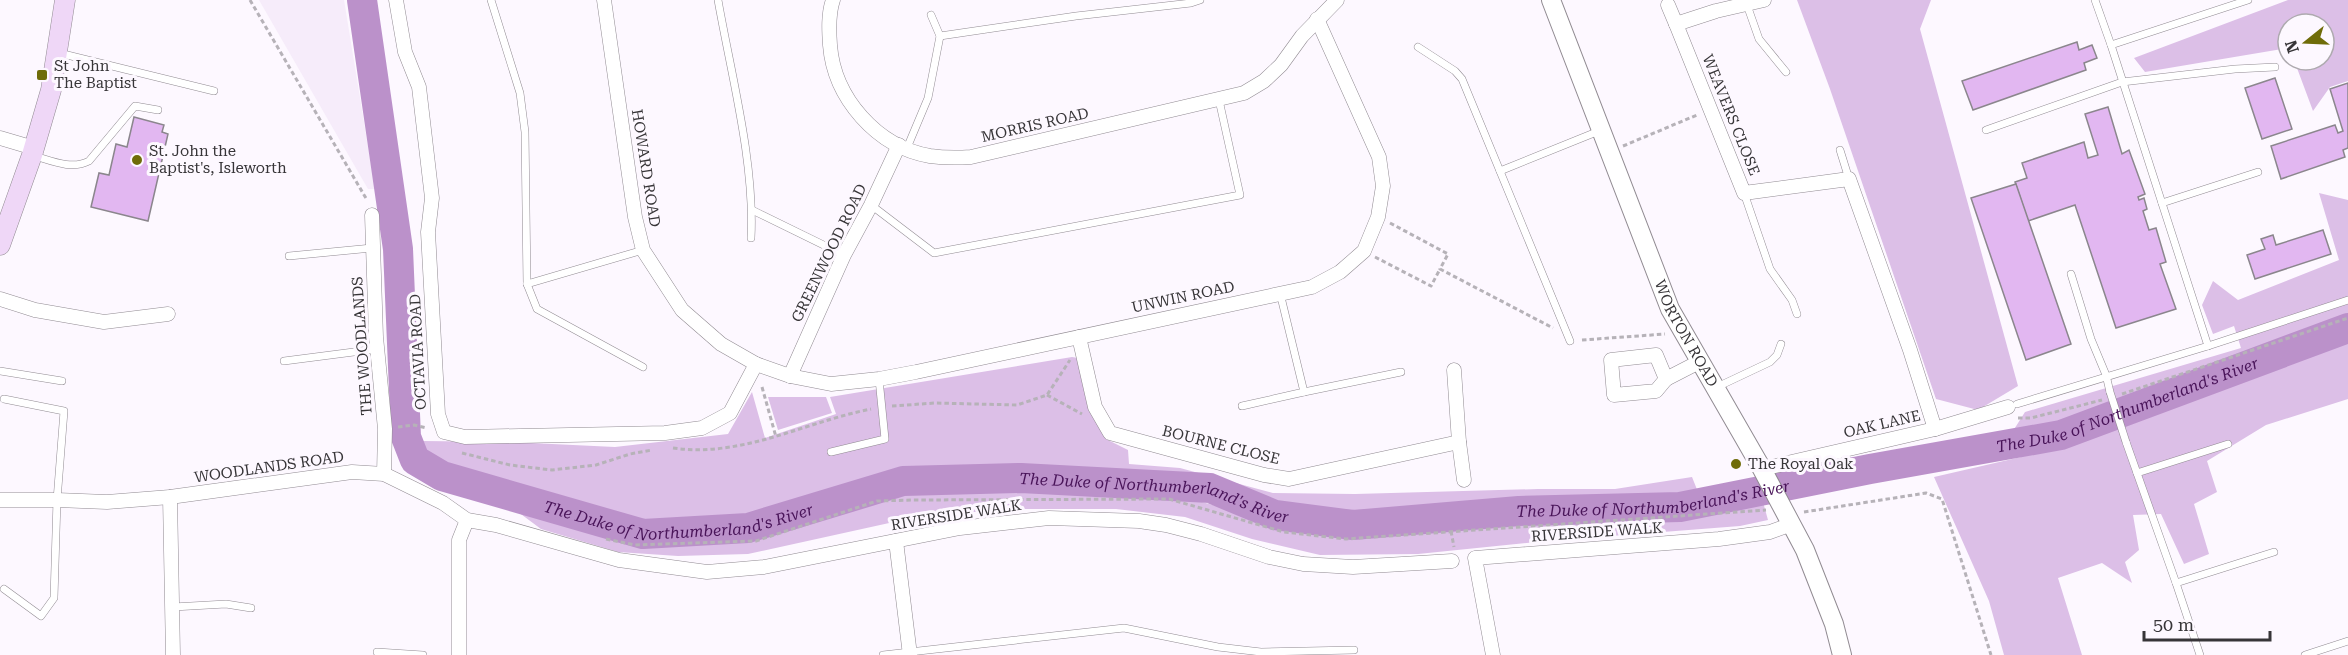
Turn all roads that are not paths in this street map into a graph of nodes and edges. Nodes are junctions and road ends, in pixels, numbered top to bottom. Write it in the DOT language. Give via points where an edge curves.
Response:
graph roads {
  1 [pos="65,0"];
  2 [pos="396,0"];
  3 [pos="491,0"];
  4 [pos="604,0"];
  5 [pos="718,0"];
  6 [pos="833,0"];
  7 [pos="1200,0"];
  8 [pos="1337,0"];
  9 [pos="1551,0"];
  10 [pos="1764,0"];
  11 [pos="2095,0"];
  12 [pos="2248,0"];
  13 [pos="1667,2"];
  14 [pos="1747,5"];
  15 [pos="931,15"];
  16 [pos="1317,19"];
  17 [pos="1677,24"];
  18 [pos="940,36"];
  19 [pos="2111,45"];
  20 [pos="1418,47"];
  21 [pos="56,52"];
  22 [pos="2275,67"];
  23 [pos="1786,72"];
  24 [pos="2122,82"];
  25 [pos="214,91"];
  26 [pos="1219,100"];
  27 [pos="158,110"];
  28 [pos="1601,130"];
  29 [pos="1986,130"];
  30 [pos="0,138"];
  31 [pos="903,146"];
  32 [pos="1840,150"];
  33 [pos="33,152"];
  34 [pos="1500,171"];
  35 [pos="2258,172"];
  36 [pos="1849,179"];
  37 [pos="1744,193"];
  38 [pos="2162,203"];
  39 [pos="871,205"];
  40 [pos="753,210"];
  41 [pos="372,215"];
  42 [pos="751,237"];
  43 [pos="0,245"];
  44 [pos="372,248"];
  45 [pos="643,250"];
  46 [pos="844,255"];
  47 [pos="289,256"];
  48 [pos="2071,274"];
  49 [pos="527,284"];
  50 [pos="1280,293"];
  51 [pos="0,299"];
  52 [pos="2348,300"];
  53 [pos="168,314"];
  54 [pos="1797,314"];
  55 [pos="1079,337"];
  56 [pos="1570,340"];
  57 [pos="1781,344"];
  58 [pos="2208,346"];
  59 [pos="377,349"];
  60 [pos="284,361"];
  61 [pos="1699,362"];
  62 [pos="756,364"];
  63 [pos="643,367"];
  64 [pos="0,370"];
  65 [pos="1454,370"];
  66 [pos="1401,372"];
  67 [pos="2106,375"];
  68 [pos="790,376"];
  69 [pos="879,379"];
  70 [pos="1666,379"];
  71 [pos="62,381"];
  72 [pos="1715,389"];
  73 [pos="1304,392"];
  74 [pos="4,399"];
  75 [pos="2012,405"];
  76 [pos="1242,406"];
  77 [pos="1935,429"];
  78 [pos="1459,442"];
  79 [pos="2228,444"];
  80 [pos="831,452"];
  81 [pos="2137,472"];
  82 [pos="384,474"];
  83 [pos="1765,474"];
  84 [pos="1464,480"];
  85 [pos="170,497"];
  86 [pos="57,500"];
  87 [pos="0,501"];
  88 [pos="1787,515"];
  89 [pos="467,520"];
  90 [pos="896,541"];
  91 [pos="2274,552"];
  92 [pos="1452,561"];
  93 [pos="2176,583"];
  94 [pos="4,589"];
  95 [pos="173,607"];
  96 [pos="251,608"];
  97 [pos="2348,641"];
  98 [pos="1354,650"];
  99 [pos="376,652"];
  100 [pos="910,653"];
  101 [pos="173,655"];
  102 [pos="423,655"];
  103 [pos="459,655"];
  104 [pos="883,655"];
  105 [pos="1493,655"];
  106 [pos="1842,655"];
  107 [pos="2200,655"];
  108 [pos="2305,655"];
  1 -- 21 [label="main road"];
  2 -- 62 [label="street, OCTAVIA ROAD" via="405,52 419,87 432,198 429,254 438,414 444,432 465,437 665,433 702,428 730,413"];
  3 -- 49 [label="lane" via="520,93 525,132"];
  4 -- 45 [label="street, HOWARD ROAD"];
  5 -- 40 [label="lane"];
  6 -- 31 [label="street, MORRIS ROAD" via="831,64 843,92 859,116"];
  7 -- 18 [label="lane"];
  8 -- 16 [label="street, MORRIS ROAD"];
  9 -- 28 [label="street, WORTON ROAD"];
  10 -- 14 [label="street"];
  11 -- 19 [label="lane"];
  12 -- 19 [label="lane"];
  13 -- 17 [label="street, WEAVERS CLOSE"];
  14 -- 17 [label="street"];
  14 -- 23 [label="lane" via="1760,39"];
  15 -- 18 [label="lane"];
  16 -- 26 [label="street, MORRIS ROAD" via="1264,81 1244,93"];
  16 -- 50 [label="street, UNWIN ROAD" via="1379,157 1383,186 1378,217 1364,251 1340,272 1312,286"];
  17 -- 37 [label="street, WEAVERS CLOSE"];
  18 -- 31 [label="lane" via="928,98"];
  19 -- 24 [label="lane"];
  20 -- 34 [label="lane" via="1462,79"];
  21 -- 25 [label="lane"];
  21 -- 33 [label="main road" via="51,90"];
  22 -- 24 [label="lane"];
  24 -- 29 [label="lane"];
  24 -- 38 [label="lane"];
  26 -- 31 [label="street, MORRIS ROAD" via="971,157 927,156"];
  26 -- 39 [label="lane" via="1240,195 934,253"];
  27 -- 33 [label="lane" via="135,106 89,161 81,165 73,166"];
  28 -- 34 [label="lane"];
  28 -- 61 [label="street, WORTON ROAD" via="1670,309"];
  30 -- 33 [label="street"];
  31 -- 39 [label="street, GREENWOOD ROAD"];
  32 -- 36 [label="lane"];
  33 -- 43 [label="main road"];
  34 -- 56 [label="lane"];
  35 -- 38 [label="lane"];
  36 -- 37 [label="street, WEAVERS CLOSE"];
  36 -- 77 [label="street"];
  37 -- 54 [label="lane" via="1770,269"];
  38 -- 58 [label="lane"];
  39 -- 46 [label="street, GREENWOOD ROAD"];
  40 -- 42 [label="lane"];
  40 -- 46 [label="lane"];
  41 -- 44 [label="street, THE WOODLANDS"];
  44 -- 47 [label="lane"];
  44 -- 59 [label="street, THE WOODLANDS"];
  45 -- 49 [label="lane"];
  45 -- 62 [label="street, HOWARD ROAD" via="682,310 721,344"];
  46 -- 68 [label="street, GREENWOOD ROAD"];
  48 -- 67 [label="lane"];
  49 -- 63 [label="lane" via="537,309"];
  50 -- 55 [label="street, UNWIN ROAD"];
  50 -- 73 [label="lane"];
  51 -- 53 [label="street" via="35,310 104,322"];
  52 -- 58 [label="lane"];
  55 -- 69 [label="street, UNWIN ROAD"];
  55 -- 78 [label="street, BOURNE CLOSE" via="1098,415 1110,433 1289,479"];
  57 -- 72 [label="lane" via="1770,362"];
  58 -- 67 [label="lane"];
  59 -- 60 [label="lane"];
  59 -- 82 [label="street, THE WOODLANDS" via="385,429"];
  61 -- 70 [label="street"];
  61 -- 72 [label="street, WORTON ROAD"];
  62 -- 68 [label="street, UNWIN ROAD"];
  64 -- 71 [label="lane"];
  65 -- 78 [label="street"];
  66 -- 73 [label="lane"];
  67 -- 75 [label="lane"];
  67 -- 81 [label="lane, bridge"];
  68 -- 69 [label="street, UNWIN ROAD" via="831,384"];
  69 -- 80 [label="lane" via="885,439"];
  72 -- 83 [label="street, WORTON ROAD"];
  73 -- 76 [label="lane"];
  74 -- 86 [label="lane" via="64,411"];
  75 -- 77 [label="street, OAK LANE"];
  77 -- 83 [label="street, OAK LANE"];
  78 -- 84 [label="street"];
  79 -- 81 [label="lane"];
  81 -- 93 [label="lane"];
  82 -- 85 [label="street, WOODLANDS ROAD" via="352,472"];
  82 -- 89 [label="street, WOODLANDS ROAD" via="443,503"];
  83 -- 88 [label="street, WORTON ROAD"];
  85 -- 86 [label="street, WOODLANDS ROAD" via="107,502"];
  85 -- 95 [label="street"];
  86 -- 87 [label="street, WOODLANDS ROAD"];
  86 -- 94 [label="lane" via="54,598 41,616"];
  88 -- 105 [label="street, RIVERSIDE WALK" via="1770,532 1475,558"];
  88 -- 106 [label="street, WORTON ROAD" via="1805,550"];
  89 -- 90 [label="street, RIVERSIDE WALK" via="619,560 707,572 764,567"];
  89 -- 103 [label="street" via="459,540"];
  90 -- 92 [label="street, RIVERSIDE WALK" via="960,528 1049,518 1139,521 1201,534 1303,564 1353,567"];
  90 -- 100 [label="street"];
  91 -- 93 [label="lane"];
  93 -- 107 [label="lane"];
  95 -- 96 [label="lane" via="226,604"];
  95 -- 101 [label="street"];
  97 -- 108 [label="lane"];
  98 -- 100 [label="lane" via="1261,652 1124,628"];
  99 -- 102 [label="lane"];
  100 -- 104 [label="lane"];
}
